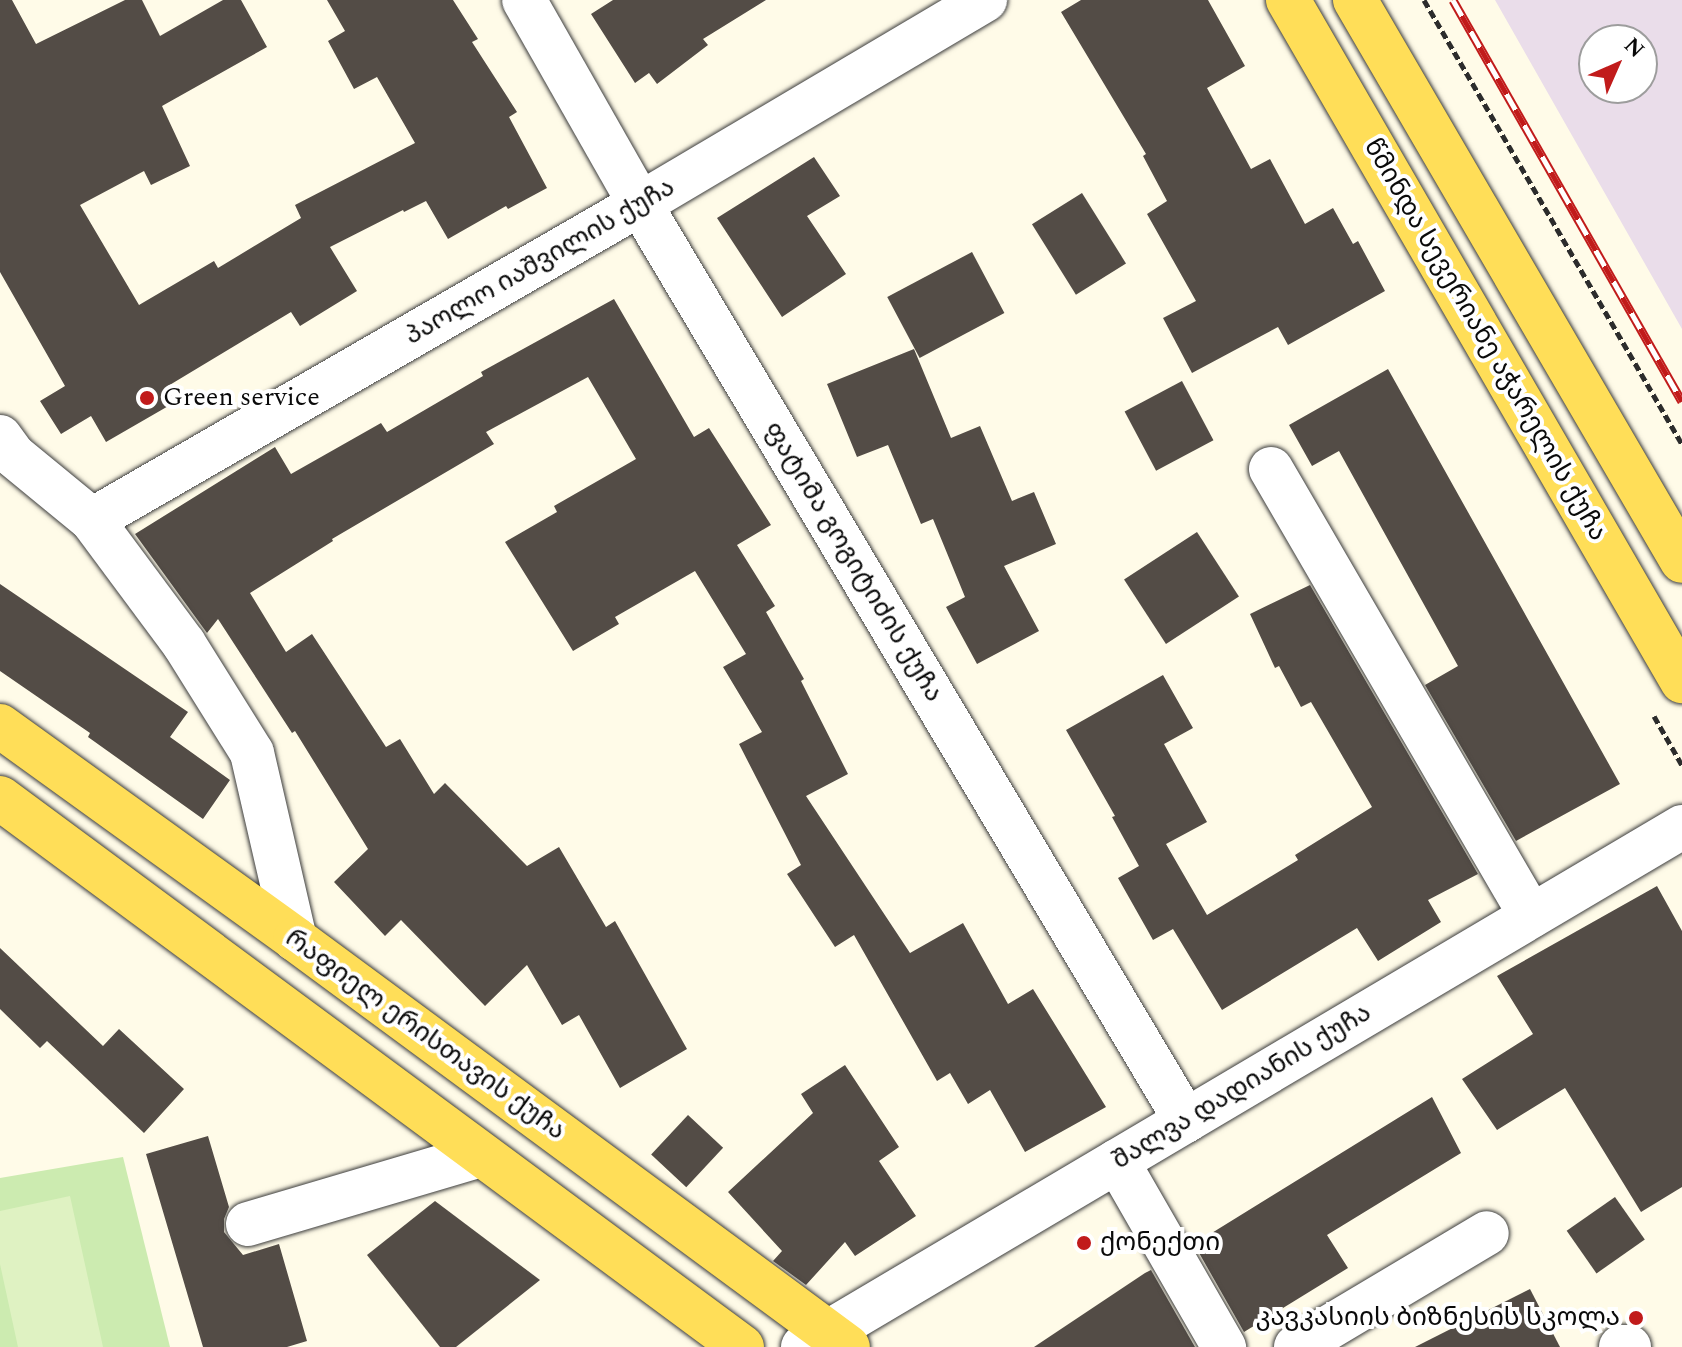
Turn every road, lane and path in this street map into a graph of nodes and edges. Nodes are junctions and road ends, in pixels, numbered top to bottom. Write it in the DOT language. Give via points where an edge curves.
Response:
graph roads {
  1 [pos="524,0"];
  2 [pos="985,0"];
  3 [pos="1288,0"];
  4 [pos="1355,0"];
  5 [pos="1424,0"];
  6 [pos="640,204"];
  7 [pos="0,437"];
  8 [pos="1682,444"];
  9 [pos="1271,469"];
  10 [pos="92,520"];
  11 [pos="1682,561"];
  12 [pos="1682,681"];
  13 [pos="0,726"];
  14 [pos="0,798"];
  15 [pos="1682,827"];
  16 [pos="1531,916"];
  17 [pos="295,939"];
  18 [pos="1186,1121"];
  19 [pos="481,1155"];
  20 [pos="1117,1161"];
  21 [pos="248,1224"];
  22 [pos="1487,1233"];
  23 [pos="826,1342"];
  24 [pos="742,1347"];
  25 [pos="1224,1347"];
  26 [pos="1296,1347"];
  27 [pos="1621,1347"];
  28 [pos="1629,1347"];
  1 -- 6 [label="street, ფატიმა გოგიტიძის ქუჩა"];
  2 -- 6 [label="street, პაოლო იაშვილის ქუჩა"];
  3 -- 12 [label="main road, წმინდა სევერიანე აჭარელის ქუჩა"];
  4 -- 11 [label="main road"];
  5 -- 8 [label="path"];
  6 -- 10 [label="street, პაოლო იაშვილის ქუჩა"];
  6 -- 18 [label="street, ფატიმა გოგიტიძის ქუჩა"];
  7 -- 10 [label="street" via="13,455"];
  9 -- 16 [label="street"];
  10 -- 17 [label="street" via="184,644 252,753"];
  13 -- 17 [label="main road, რაფიელ ერისთავის ქუჩა"];
  14 -- 19 [label="main road"];
  15 -- 16 [label="street, შალვა დადიანის ქუჩა"];
  16 -- 18 [label="street, შალვა დადიანის ქუჩა"];
  17 -- 23 [label="main road, რაფიელ ერისთავის ქუჩა"];
  18 -- 20 [label="street, შალვა დადიანის ქუჩა"];
  19 -- 21 [label="street"];
  19 -- 24 [label="main road"];
  20 -- 23 [label="street, შალვა დადიანის ქუჩა"];
  20 -- 25 [label="street"];
  22 -- 26 [label="street"];
  27 -- 28 [label="street"];
}
